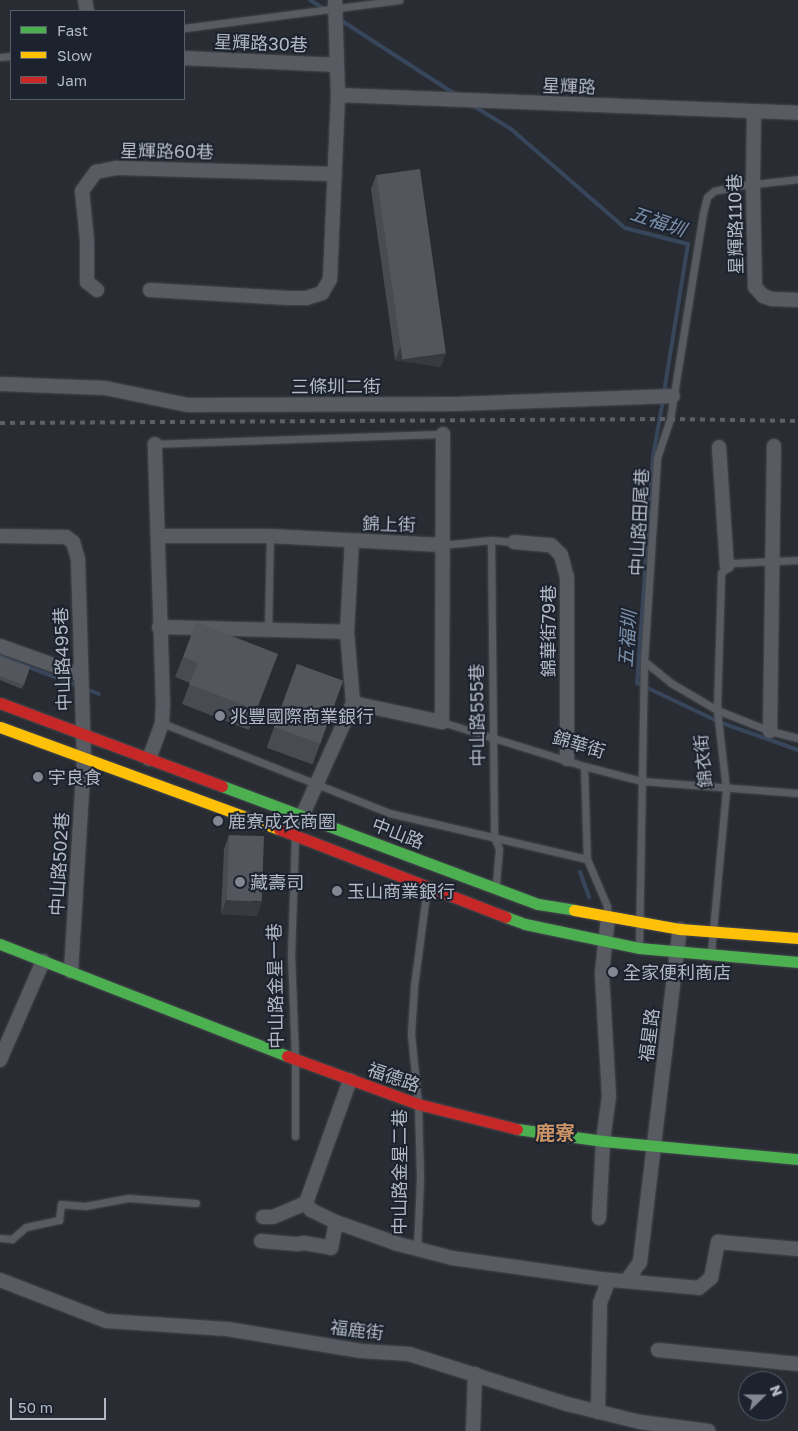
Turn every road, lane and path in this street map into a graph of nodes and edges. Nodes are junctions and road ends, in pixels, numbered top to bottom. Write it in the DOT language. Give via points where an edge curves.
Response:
graph roads {
  1 [pos="399,0"];
  2 [pos="335,5"];
  3 [pos="185,28"];
  4 [pos="185,58"];
  5 [pos="337,65"];
  6 [pos="338,96"];
  7 [pos="798,112"];
  8 [pos="754,113"];
  9 [pos="334,174"];
  10 [pos="798,179"];
  11 [pos="753,184"];
  12 [pos="97,290"];
  13 [pos="150,290"];
  14 [pos="798,300"];
  15 [pos="0,384"];
  16 [pos="666,396"];
  17 [pos="443,434"];
  18 [pos="156,444"];
  19 [pos="774,446"];
  20 [pos="719,447"];
  21 [pos="0,536"];
  22 [pos="158,536"];
  23 [pos="270,536"];
  24 [pos="491,540"];
  25 [pos="352,541"];
  26 [pos="514,542"];
  27 [pos="442,545"];
  28 [pos="798,560"];
  29 [pos="773,562"];
  30 [pos="727,566"];
  31 [pos="159,627"];
  32 [pos="268,630"];
  33 [pos="347,632"];
  34 [pos="0,646"];
  35 [pos="644,661"];
  36 [pos="81,675"];
  37 [pos="0,703"];
  38 [pos="352,703"];
  39 [pos="717,710"];
  40 [pos="442,722"];
  41 [pos="162,723"];
  42 [pos="0,727"];
  43 [pos="770,731"];
  44 [pos="83,735"];
  45 [pos="492,737"];
  46 [pos="798,738"];
  47 [pos="84,759"];
  48 [pos="149,759"];
  49 [pos="567,759"];
  50 [pos="584,766"];
  51 [pos="642,781"];
  52 [pos="315,786"];
  53 [pos="726,788"];
  54 [pos="798,793"];
  55 [pos="302,815"];
  56 [pos="295,835"];
  57 [pos="494,837"];
  58 [pos="587,859"];
  59 [pos="427,887"];
  60 [pos="496,888"];
  61 [pos="608,917"];
  62 [pos="640,923"];
  63 [pos="680,929"];
  64 [pos="713,931"];
  65 [pos="798,938"];
  66 [pos="606,941"];
  67 [pos="0,944"];
  68 [pos="639,948"];
  69 [pos="678,951"];
  70 [pos="711,954"];
  71 [pos="43,961"];
  72 [pos="798,962"];
  73 [pos="71,972"];
  74 [pos="296,1058"];
  75 [pos="0,1060"];
  76 [pos="350,1080"];
  77 [pos="418,1104"];
  78 [pos="295,1136"];
  79 [pos="603,1141"];
  80 [pos="654,1146"];
  81 [pos="798,1159"];
  82 [pos="196,1203"];
  83 [pos="306,1203"];
  84 [pos="263,1217"];
  85 [pos="599,1218"];
  86 [pos="336,1222"];
  87 [pos="0,1238"];
  88 [pos="261,1241"];
  89 [pos="417,1249"];
  90 [pos="798,1249"];
  91 [pos="0,1280"];
  92 [pos="609,1280"];
  93 [pos="627,1280"];
  94 [pos="658,1350"];
  95 [pos="798,1364"];
  96 [pos="474,1374"];
  97 [pos="598,1412"];
  98 [pos="472,1431"];
  99 [pos="708,1431"];
  1 -- 2 [label="lane"];
  2 -- 3 [label="lane"];
  2 -- 5 [label="street"];
  4 -- 5 [label="street, 星輝路30巷"];
  5 -- 6 [label="street"];
  6 -- 8 [label="street, 星輝路"];
  6 -- 9 [label="street"];
  7 -- 8 [label="street, 星輝路"];
  8 -- 11 [label="street, 星輝路110巷"];
  9 -- 12 [label="street, 星輝路60巷" via="118,168 96,172 82,191 87,282"];
  9 -- 13 [label="street" via="330,279 322,293 306,298 288,298"];
  10 -- 11 [label="lane, 中山路田尾巷"];
  11 -- 14 [label="street, 星輝路110巷" via="755,287 763,296 772,299"];
  11 -- 16 [label="lane, 中山路田尾巷" via="714,191 707,197"];
  15 -- 16 [label="street, 三條圳二街" via="105,388 188,405 457,404"];
  16 -- 35 [label="lane, 中山路田尾巷" via="670,419 658,458"];
  17 -- 18 [label="lane"];
  17 -- 27 [label="street"];
  18 -- 22 [label="street"];
  19 -- 29 [label="street"];
  20 -- 30 [label="street, 錦衣街"];
  21 -- 36 [label="street, 中山路495巷" via="66,537 73,542 78,559"];
  22 -- 23 [label="street, 錦上街"];
  22 -- 31 [label="street"];
  23 -- 25 [label="street, 錦上街"];
  23 -- 32 [label="lane"];
  24 -- 26 [label="lane"];
  24 -- 27 [label="lane"];
  24 -- 45 [label="lane, 中山路555巷"];
  25 -- 27 [label="street, 錦上街"];
  25 -- 33 [label="street"];
  26 -- 49 [label="street, 錦華街79巷" via="551,545 561,555 567,577"];
  27 -- 40 [label="street"];
  28 -- 29 [label="lane"];
  29 -- 30 [label="lane" via="732,563"];
  29 -- 43 [label="street"];
  30 -- 39 [label="lane, 錦衣街" via="721,573"];
  31 -- 32 [label="street"];
  31 -- 41 [label="street"];
  32 -- 33 [label="street"];
  33 -- 38 [label="street"];
  34 -- 36 [label="street"];
  35 -- 39 [label="lane" via="671,683"];
  35 -- 51 [label="lane, 中山路田尾巷"];
  36 -- 44 [label="street, 中山路495巷"];
  37 -- 44 [label="street, 中山路"];
  38 -- 40 [label="street, 錦華街"];
  38 -- 52 [label="street"];
  39 -- 43 [label="lane"];
  39 -- 53 [label="lane, 錦衣街"];
  40 -- 45 [label="lane, 錦華街"];
  41 -- 48 [label="street"];
  41 -- 52 [label="lane"];
  42 -- 47 [label="street"];
  43 -- 46 [label="lane"];
  44 -- 47 [label="street, 中山路495巷"];
  44 -- 48 [label="street, 中山路"];
  45 -- 49 [label="lane, 錦華街"];
  45 -- 57 [label="lane, 中山路555巷"];
  47 -- 56 [label="street"];
  47 -- 73 [label="street, 中山路502巷"];
  48 -- 55 [label="street, 中山路"];
  49 -- 50 [label="lane, 錦華街"];
  50 -- 51 [label="lane, 錦華街"];
  50 -- 58 [label="lane"];
  51 -- 53 [label="lane, 錦華街"];
  51 -- 62 [label="lane, 中山路田尾巷"];
  52 -- 55 [label="street"];
  52 -- 57 [label="lane" via="389,813"];
  53 -- 54 [label="lane, 錦華街"];
  53 -- 64 [label="lane, 錦衣街"];
  55 -- 56 [label="street"];
  55 -- 60 [label="street, 中山路"];
  56 -- 59 [label="street"];
  56 -- 74 [label="lane, 中山路金星一巷" via="291,954"];
  57 -- 58 [label="lane"];
  57 -- 60 [label="lane, 中山路555巷" via="499,849"];
  58 -- 61 [label="lane" via="607,906"];
  59 -- 66 [label="street" via="525,924"];
  59 -- 77 [label="lane, 中山路金星二巷" via="411,1034"];
  60 -- 61 [label="street, 中山路" via="538,904"];
  61 -- 62 [label="street, 中山路"];
  61 -- 66 [label="street"];
  62 -- 63 [label="street, 中山路"];
  62 -- 68 [label="lane, 中山路田尾巷"];
  63 -- 64 [label="street, 中山路"];
  63 -- 69 [label="street, 福星路"];
  64 -- 65 [label="street, 中山路"];
  64 -- 70 [label="lane, 錦衣街"];
  66 -- 68 [label="street"];
  66 -- 79 [label="street" via="602,973 609,1096"];
  67 -- 71 [label="street, 福德路"];
  68 -- 69 [label="street"];
  69 -- 70 [label="street"];
  69 -- 80 [label="street, 福星路"];
  70 -- 72 [label="street"];
  71 -- 73 [label="street, 福德路"];
  71 -- 75 [label="street"];
  73 -- 74 [label="street, 福德路"];
  74 -- 76 [label="street, 福德路"];
  74 -- 78 [label="lane, 中山路金星一巷"];
  76 -- 77 [label="street, 福德路"];
  76 -- 83 [label="street"];
  77 -- 79 [label="street, 福德路" via="531,1132"];
  77 -- 89 [label="lane, 中山路金星二巷"];
  79 -- 80 [label="street, 福德路"];
  79 -- 85 [label="street"];
  80 -- 81 [label="street, 福德路"];
  80 -- 93 [label="street, 福星路" via="640,1262"];
  82 -- 87 [label="lane" via="128,1198 85,1206 61,1204 59,1220 26,1227 12,1239"];
  83 -- 84 [label="street" via="273,1217"];
  83 -- 86 [label="street, 中山路金星二巷" via="311,1210"];
  86 -- 88 [label="street" via="331,1248"];
  86 -- 89 [label="street, 中山路金星二巷"];
  89 -- 92 [label="street, 中山路金星二巷" via="452,1258"];
  90 -- 93 [label="street, 中山路金星二巷" via="718,1242 711,1278 699,1288"];
  91 -- 96 [label="street, 福鹿街" via="106,1321 227,1330 361,1351 409,1354"];
  92 -- 93 [label="street, 中山路金星二巷"];
  92 -- 97 [label="street" via="600,1303"];
  94 -- 95 [label="street"];
  96 -- 97 [label="street, 福鹿街"];
  96 -- 98 [label="street"];
  97 -- 99 [label="street, 福鹿街" via="640,1422"];
}
